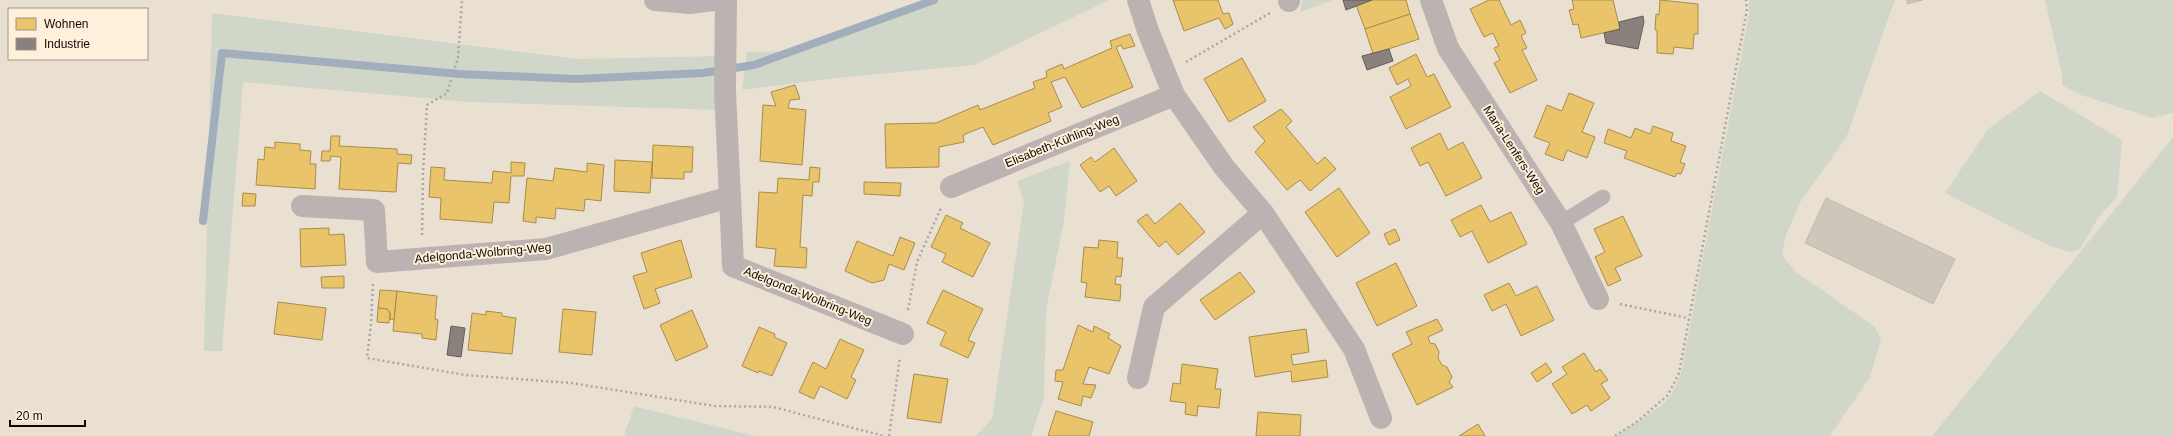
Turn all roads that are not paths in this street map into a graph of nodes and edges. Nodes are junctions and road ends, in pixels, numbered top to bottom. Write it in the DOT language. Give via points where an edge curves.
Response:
graph roads {
  1 [pos="655,0"];
  2 [pos="713,0"];
  3 [pos="726,0"];
  4 [pos="1138,0"];
  5 [pos="1431,0"];
  6 [pos="1174,95"];
  7 [pos="951,187"];
  8 [pos="730,197"];
  9 [pos="1603,197"];
  10 [pos="302,206"];
  11 [pos="1263,213"];
  12 [pos="1561,222"];
  13 [pos="1598,299"];
  14 [pos="903,334"];
  15 [pos="1138,378"];
  16 [pos="1381,418"];
  1 -- 2 [label="street" via="690,3"];
  3 -- 8 [label="street, Adelgonda-Wolbring-Weg" via="725,90"];
  4 -- 6 [label="street"];
  5 -- 12 [label="street, Maria-Lenfers-Weg" via="1448,48"];
  6 -- 7 [label="street, Elisabeth-Kühling-Weg"];
  6 -- 11 [label="street" via="1224,167"];
  8 -- 10 [label="street, Adelgonda-Wolbring-Weg" via="546,249 377,262 374,210"];
  8 -- 14 [label="street, Adelgonda-Wolbring-Weg" via="733,266"];
  9 -- 12 [label="lane"];
  11 -- 15 [label="street" via="1154,307"];
  11 -- 16 [label="street" via="1354,349"];
  12 -- 13 [label="street, Maria-Lenfers-Weg"];
}
